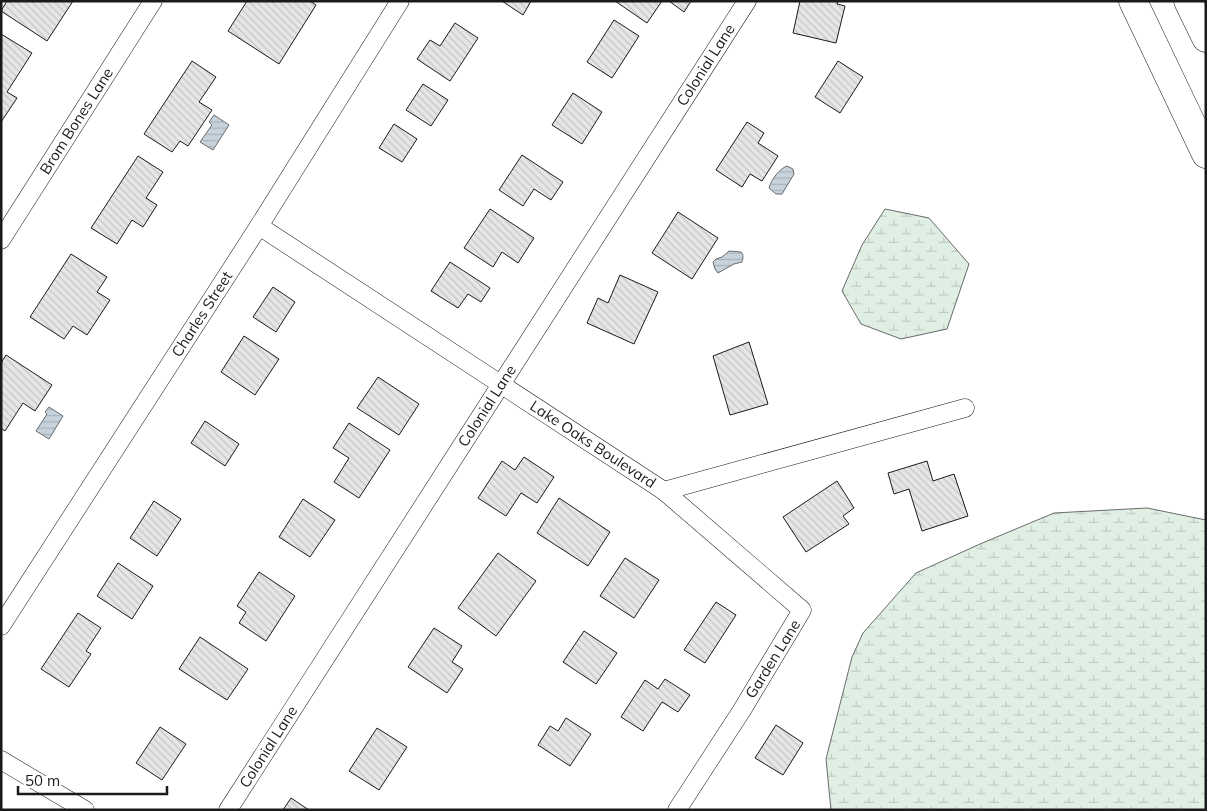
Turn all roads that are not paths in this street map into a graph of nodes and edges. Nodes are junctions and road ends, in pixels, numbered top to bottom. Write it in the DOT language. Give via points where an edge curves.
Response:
graph roads {
  1 [pos="153,1"];
  2 [pos="400,1"];
  3 [pos="746,1"];
  4 [pos="1133,1"];
  5 [pos="1188,1"];
  6 [pos="1206,38"];
  7 [pos="1206,154"];
  8 [pos="259,226"];
  9 [pos="1,240"];
  10 [pos="500,385"];
  11 [pos="965,408"];
  12 [pos="664,492"];
  13 [pos="1,626"];
  14 [pos="1,760"];
  15 [pos="85,810"];
  16 [pos="228,810"];
  17 [pos="677,810"];
  1 -- 9 [label="street, Brom Bones Lane"];
  2 -- 8 [label="street, Charles Street"];
  3 -- 10 [label="street, Colonial Lane"];
  4 -- 7 [label="highway"];
  5 -- 6 [label="highway"];
  8 -- 10 [label="street, Lake Oaks Boulevard"];
  8 -- 13 [label="street, Charles Street"];
  10 -- 12 [label="street, Lake Oaks Boulevard"];
  10 -- 16 [label="street, Colonial Lane"];
  11 -- 12 [label="street, Lake Oaks Boulevard"];
  12 -- 17 [label="street, Garden Lane" via="802,610"];
  14 -- 15 [label="street"];
}
